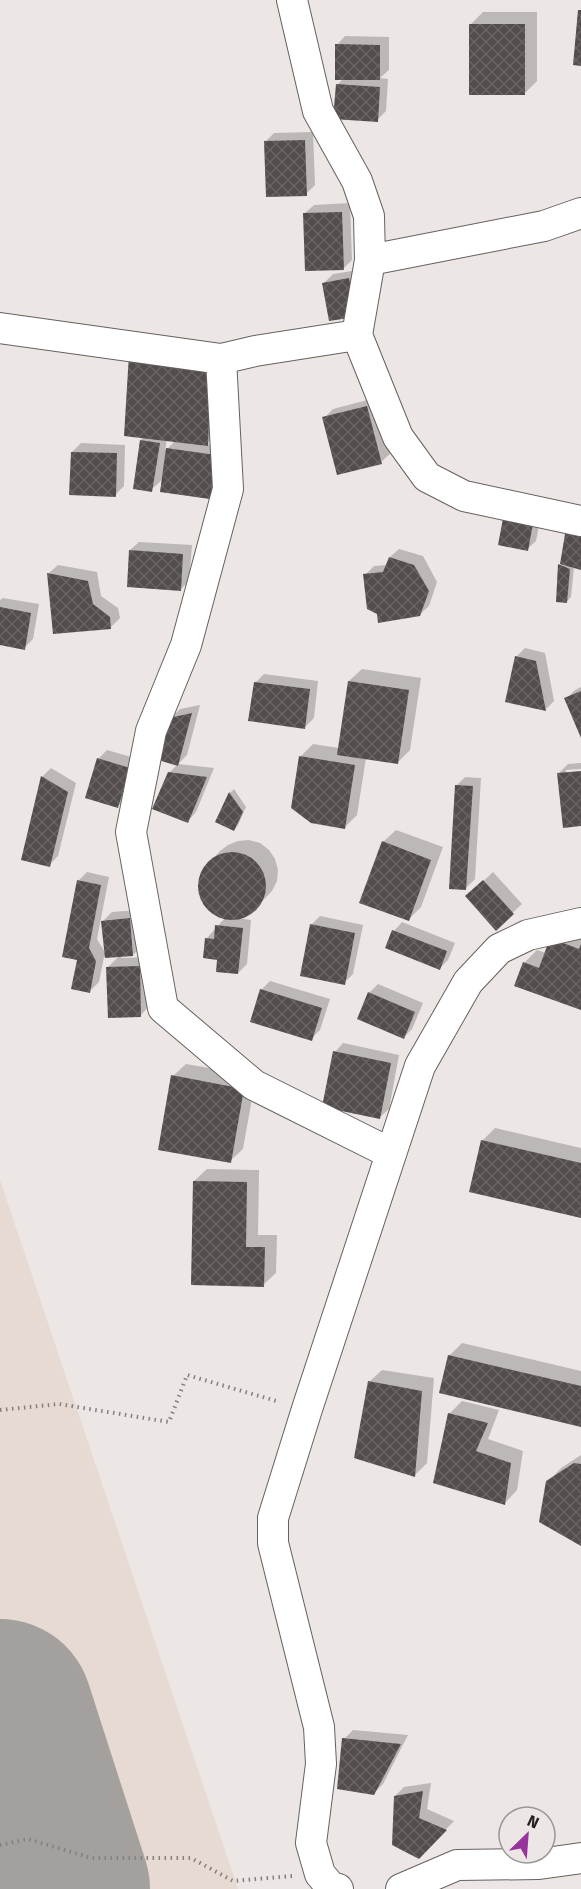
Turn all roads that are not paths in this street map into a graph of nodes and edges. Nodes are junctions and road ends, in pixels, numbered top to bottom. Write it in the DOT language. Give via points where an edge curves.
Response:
graph roads {
  1 [pos="292,0"];
  2 [pos="581,213"];
  3 [pos="370,260"];
  4 [pos="0,328"];
  5 [pos="357,335"];
  6 [pos="221,359"];
  7 [pos="581,521"];
  8 [pos="581,923"];
  9 [pos="390,1154"];
  10 [pos="581,1857"];
  11 [pos="329,1882"];
  12 [pos="401,1889"];
  1 -- 3 [label="street" via="318,111 357,181 369,216"];
  2 -- 3 [label="street" via="544,226"];
  3 -- 5 [label="street"];
  4 -- 6 [label="street"];
  5 -- 6 [label="street"];
  5 -- 7 [label="street" via="398,437 428,477 464,496"];
  6 -- 9 [label="street" via="228,489 186,645 151,731 130,832 163,1008 254,1085"];
  8 -- 9 [label="street" via="528,936 499,949 468,982 420,1066"];
  9 -- 11 [label="street" via="273,1518 273,1543 319,1726 321,1764 311,1843"];
  10 -- 12 [label="street" via="539,1864 457,1864"];
}
